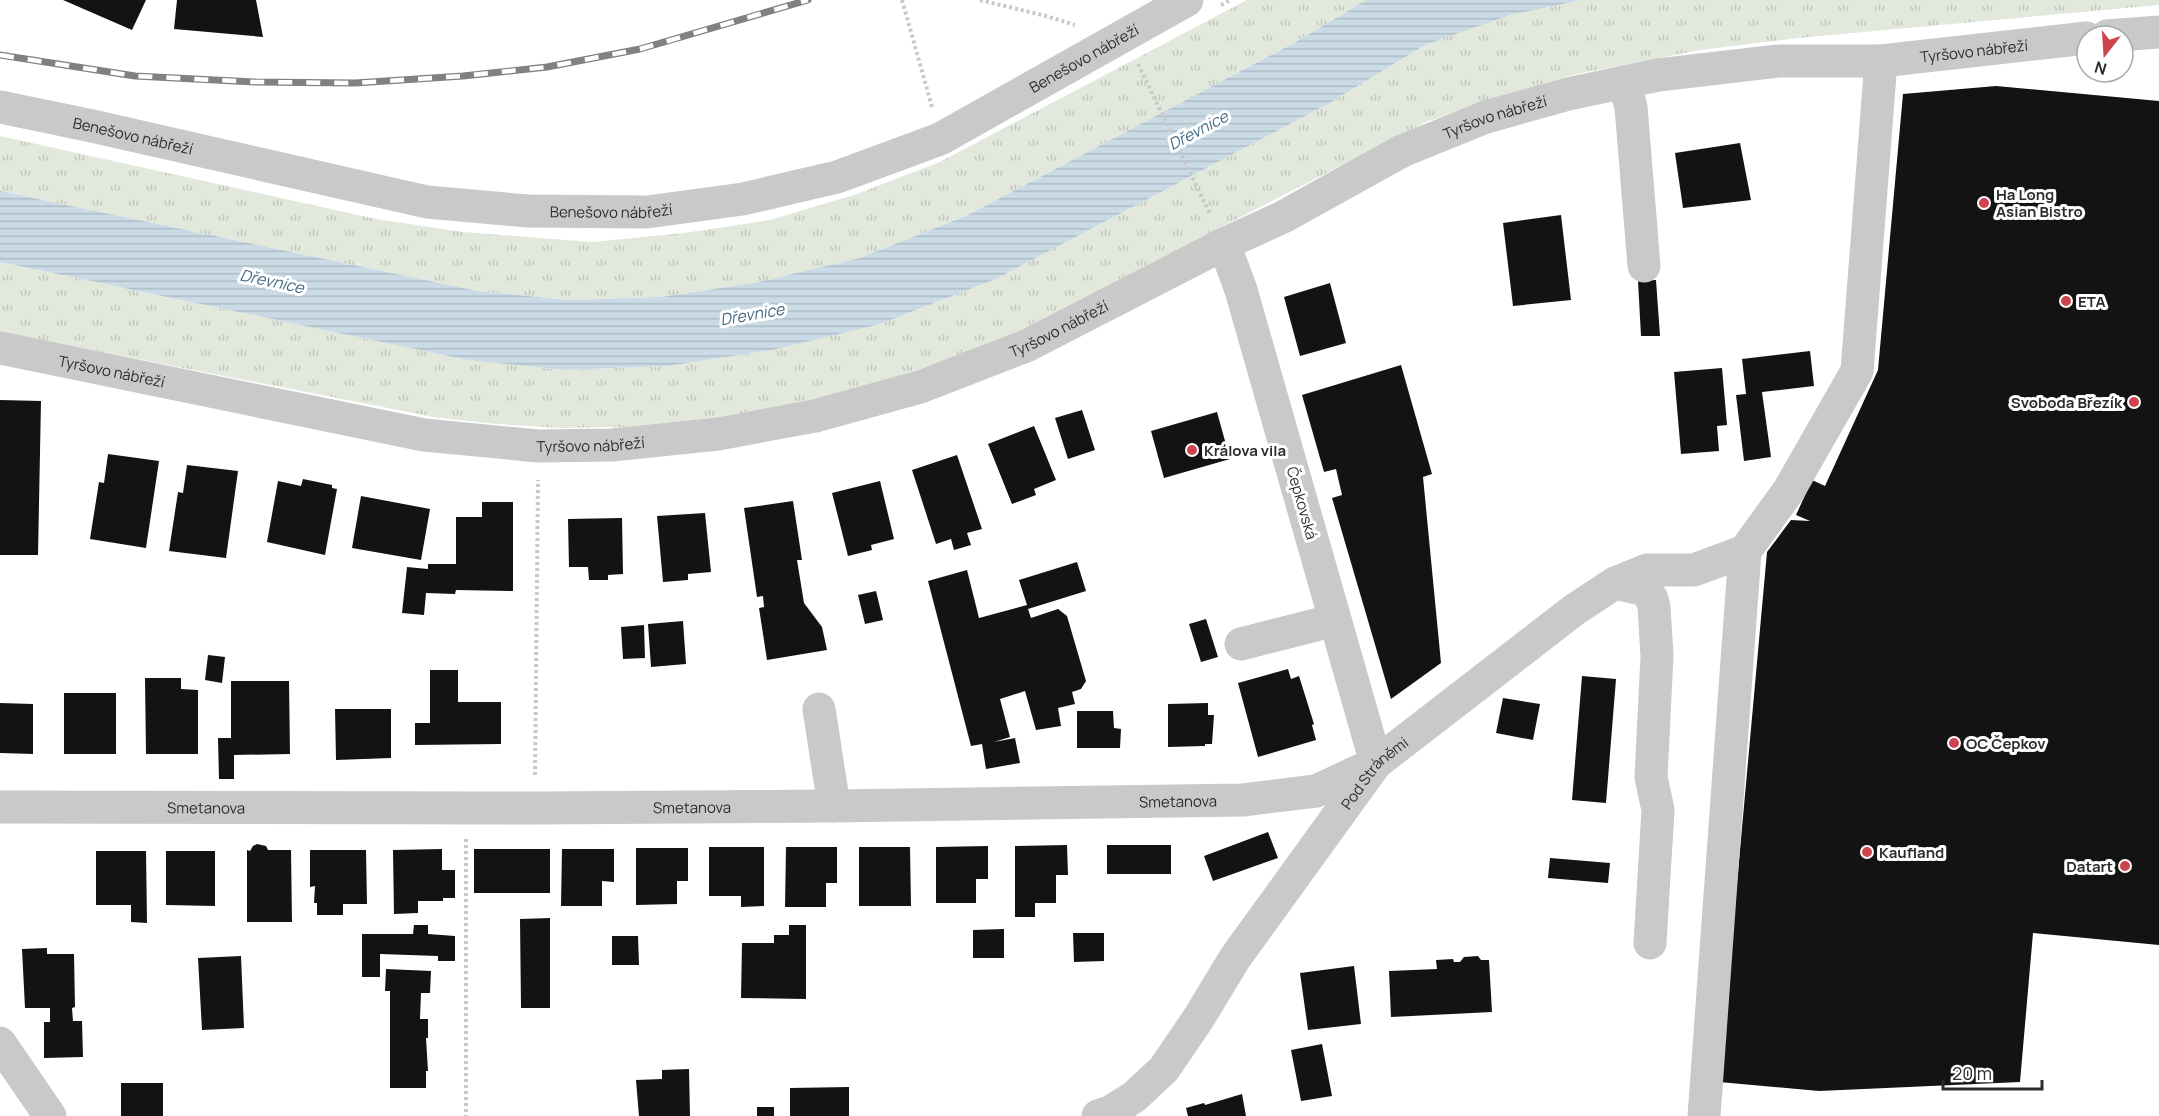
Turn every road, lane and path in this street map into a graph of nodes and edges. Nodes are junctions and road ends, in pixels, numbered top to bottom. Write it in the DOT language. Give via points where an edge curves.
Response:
graph roads {
  1 [pos="902,0"];
  2 [pos="980,0"];
  3 [pos="1187,0"];
  4 [pos="1230,0"];
  5 [pos="1220,5"];
  6 [pos="2159,32"];
  7 [pos="2135,34"];
  8 [pos="1116,39"];
  9 [pos="2075,39"];
  10 [pos="1881,61"];
  11 [pos="1139,66"];
  12 [pos="1624,82"];
  13 [pos="0,107"];
  14 [pos="940,139"];
  15 [pos="1219,232"];
  16 [pos="1644,266"];
  17 [pos="0,348"];
  18 [pos="538,446"];
  19 [pos="1745,551"];
  20 [pos="1615,583"];
  21 [pos="1335,620"];
  22 [pos="1240,644"];
  23 [pos="819,709"];
  24 [pos="1376,764"];
  25 [pos="834,806"];
  26 [pos="0,807"];
  27 [pos="535,808"];
  28 [pos="466,809"];
  29 [pos="1650,943"];
  30 [pos="0,1043"];
  31 [pos="50,1116"];
  32 [pos="466,1116"];
  33 [pos="1098,1116"];
  34 [pos="1704,1116"];
  1 -- 14 [label="path"];
  2 -- 8 [label="path"];
  3 -- 8 [label="street, Benešovo nábřeží"];
  4 -- 5 [label="path"];
  6 -- 7 [label="street"];
  8 -- 14 [label="street, Benešovo nábřeží"];
  9 -- 10 [label="street, Tyršovo nábřeží"];
  10 -- 12 [label="street, Tyršovo nábřeží" via="1778,61"];
  10 -- 19 [label="street" via="1857,371 1789,490"];
  11 -- 15 [label="path"];
  12 -- 15 [label="street, Tyršovo nábřeží" via="1486,117 1402,151 1283,217"];
  12 -- 16 [label="street" via="1631,107"];
  13 -- 14 [label="street, Benešovo nábřeží" via="427,202 528,211 647,212 743,200 837,177"];
  15 -- 18 [label="street, Tyršovo nábřeží" via="1026,346 920,387 815,416 718,434 612,445"];
  15 -- 21 [label="street, Čepkovská" via="1241,290"];
  17 -- 18 [label="street, Tyršovo nábřeží" via="424,435"];
  18 -- 27 [label="path"];
  19 -- 20 [label="street, Pod Stráněmi" via="1694,570 1647,570"];
  19 -- 34 [label="street"];
  20 -- 24 [label="street, Pod Stráněmi" via="1574,610"];
  20 -- 29 [label="street" via="1644,591 1654,607 1657,656 1651,777 1658,810"];
  21 -- 22 [label="street"];
  21 -- 24 [label="street, Čepkovská"];
  23 -- 25 [label="street"];
  24 -- 25 [label="street, Smetanova" via="1316,790 1243,800"];
  24 -- 33 [label="street, Pod Stráněmi" via="1235,958 1164,1070 1134,1097"];
  25 -- 27 [label="street, Smetanova"];
  26 -- 28 [label="street, Smetanova"];
  27 -- 28 [label="street, Smetanova"];
  28 -- 32 [label="path"];
  30 -- 31 [label="street"];
}
